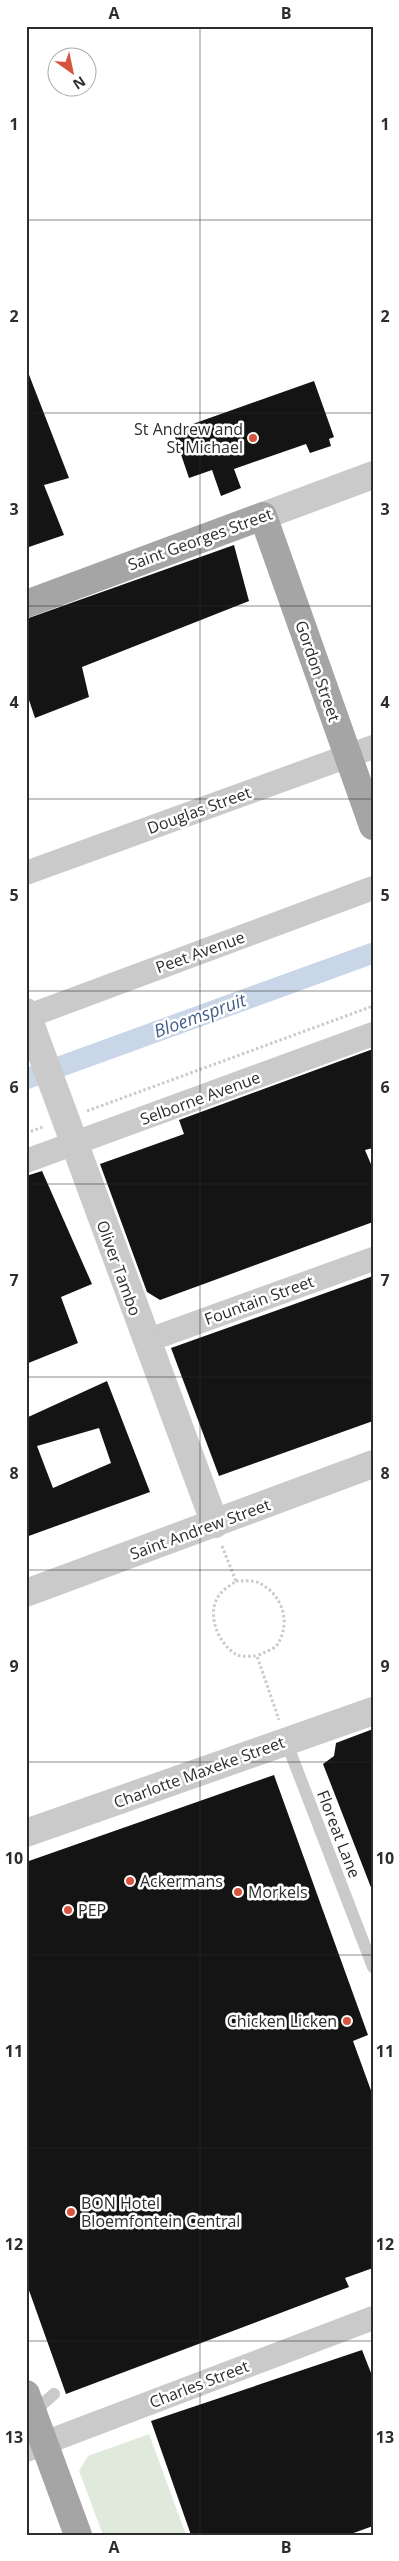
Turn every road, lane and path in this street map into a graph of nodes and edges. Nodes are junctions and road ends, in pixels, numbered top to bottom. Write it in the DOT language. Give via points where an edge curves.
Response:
graph roads {
  1 [pos="373,475"];
  2 [pos="263,516"];
  3 [pos="26,604"];
  4 [pos="360,752"];
  5 [pos="373,826"];
  6 [pos="26,873"];
  7 [pos="373,888"];
  8 [pos="373,1006"];
  9 [pos="28,1020"];
  10 [pos="373,1034"];
  11 [pos="69,1131"];
  12 [pos="26,1133"];
  13 [pos="26,1161"];
  14 [pos="373,1259"];
  15 [pos="146,1341"];
  16 [pos="373,1464"];
  17 [pos="214,1524"];
  18 [pos="236,1581"];
  19 [pos="26,1593"];
  20 [pos="257,1656"];
  21 [pos="373,1711"];
  22 [pos="286,1741"];
  23 [pos="27,1830"];
  24 [pos="373,1966"];
  25 [pos="373,2318"];
  26 [pos="28,2400"];
  27 [pos="35,2447"];
  28 [pos="78,2535"];
  1 -- 2 [label="street, Saint Georges Street"];
  2 -- 3 [label="main road, Saint Georges Street"];
  2 -- 4 [label="main road, Gordon Street"];
  4 -- 5 [label="main road, Gordon Street"];
  4 -- 6 [label="street, Douglas Street"];
  7 -- 9 [label="street, Peet Avenue"];
  8 -- 11 [label="path"];
  9 -- 11 [label="street, Oliver Tambo"];
  10 -- 11 [label="street, Selborne Avenue"];
  11 -- 12 [label="path"];
  11 -- 13 [label="street, Selborne Avenue"];
  11 -- 15 [label="street, Oliver Tambo"];
  14 -- 15 [label="street, Fountain Street"];
  15 -- 17 [label="street, Oliver Tambo"];
  16 -- 17 [label="street, Saint Andrew Street"];
  17 -- 18 [label="path"];
  17 -- 19 [label="street, Saint Andrew Street"];
  18 -- 20 [label="path" via="220,1594 214,1610 215,1628 225,1645 239,1656"];
  18 -- 20 [label="path" via="258,1582 274,1594 283,1608 284,1626 276,1646"];
  20 -- 22 [label="path"];
  21 -- 22 [label="street, Charlotte Maxeke Street"];
  22 -- 23 [label="street, Charlotte Maxeke Street"];
  22 -- 24 [label="lane, Floreat Lane"];
  25 -- 27 [label="street, Charles Street"];
  26 -- 27 [label="main road"];
  27 -- 28 [label="main road"];
}
